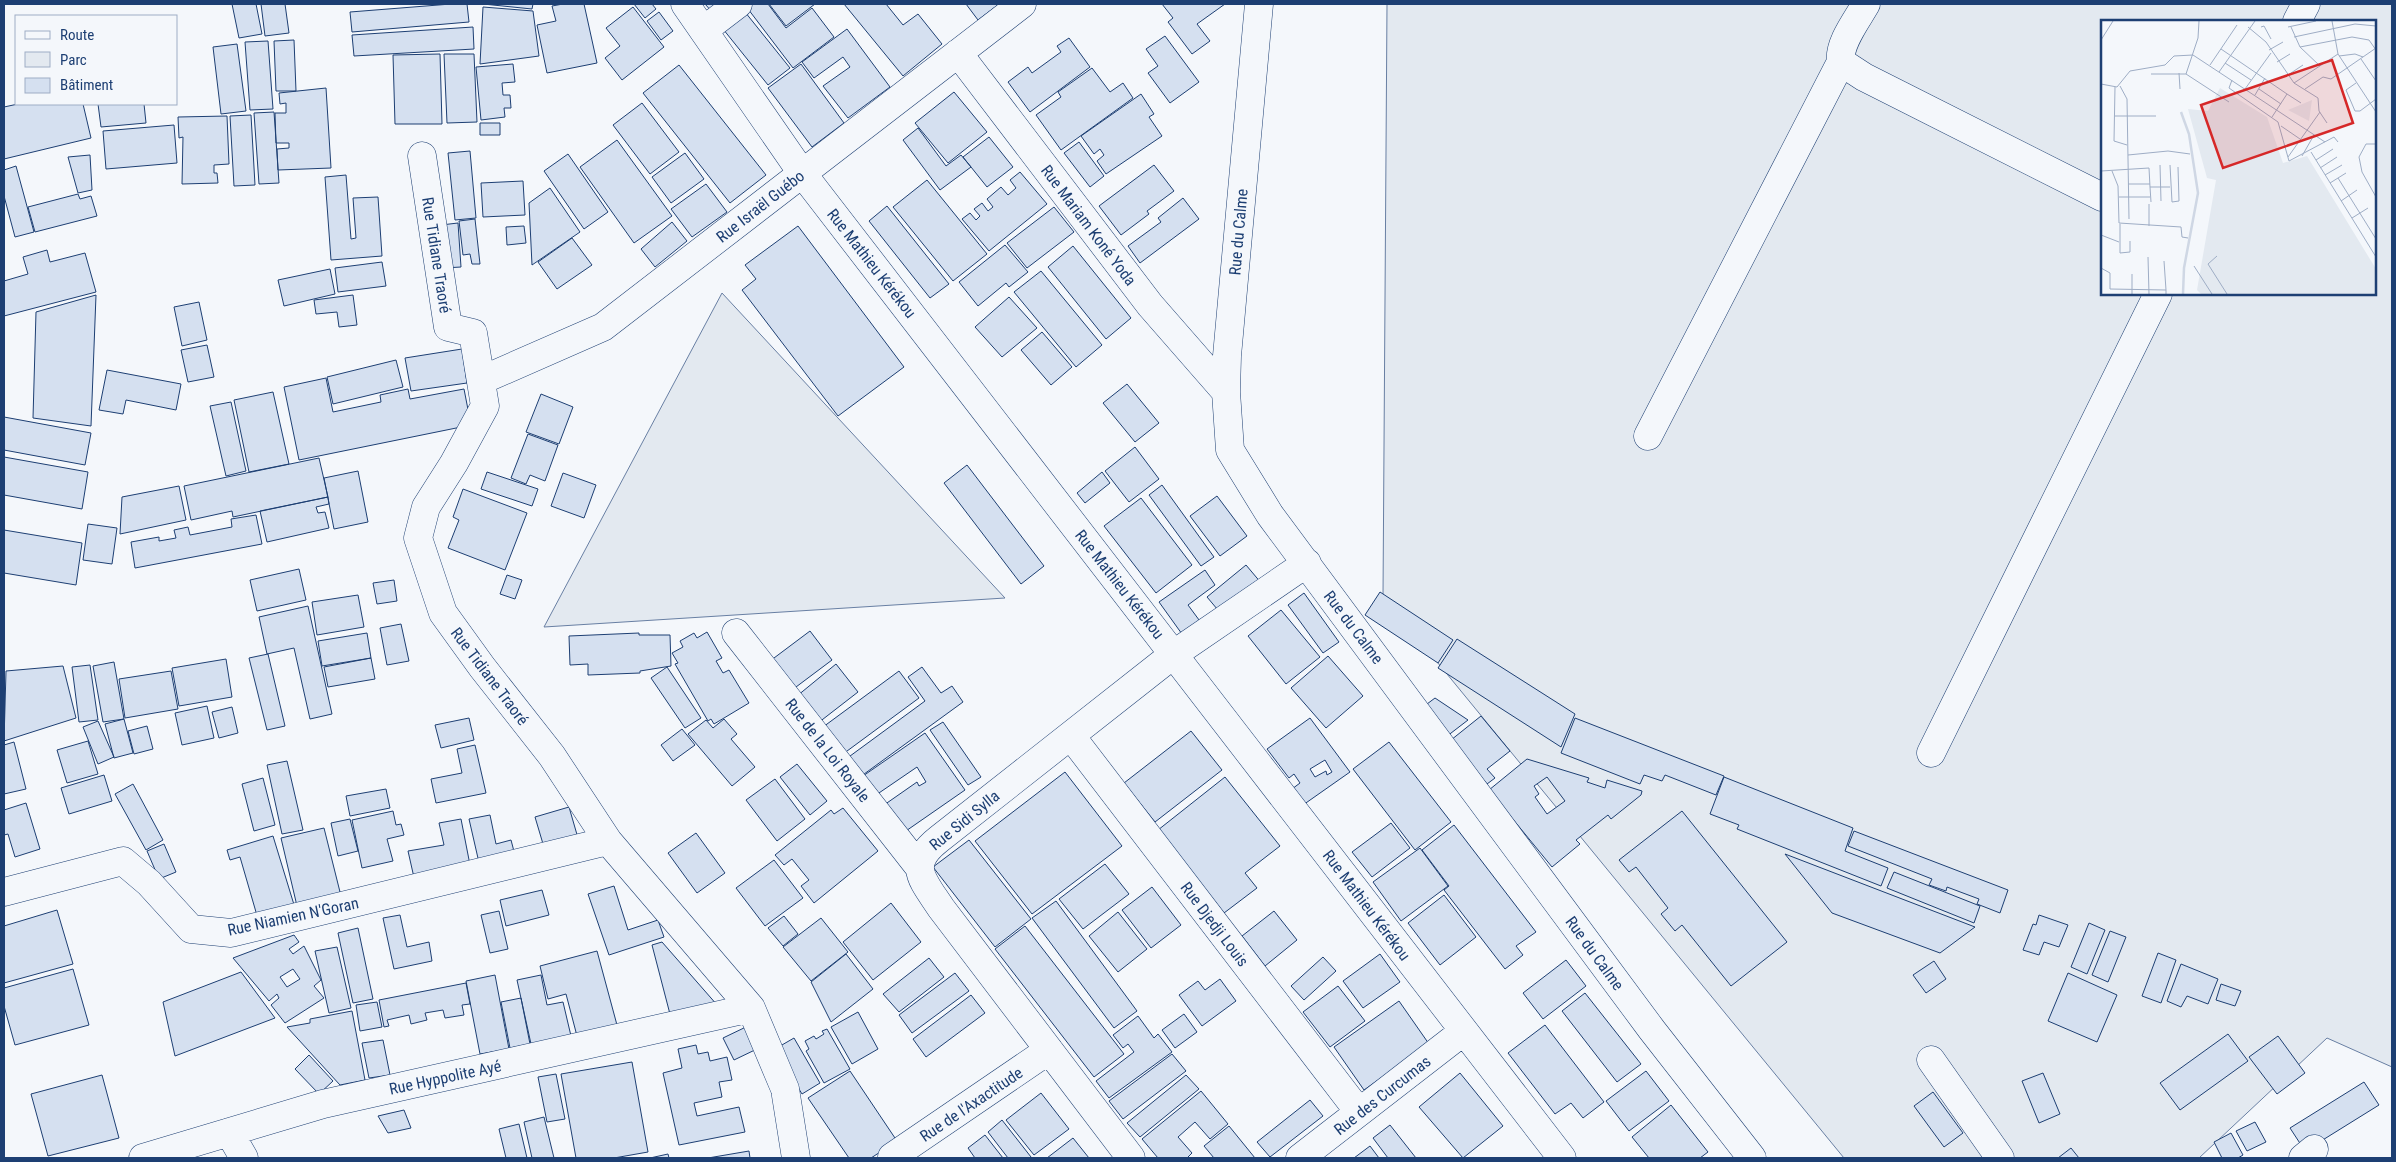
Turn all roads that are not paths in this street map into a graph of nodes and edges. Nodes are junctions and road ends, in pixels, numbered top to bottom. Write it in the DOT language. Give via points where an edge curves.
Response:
graph roads {
  1 [pos="686,4"];
  2 [pos="738,4"];
  3 [pos="1022,4"];
  4 [pos="1259,4"];
  5 [pos="1866,4"];
  6 [pos="2306,4"];
  7 [pos="2298,20"];
  8 [pos="704,30"];
  9 [pos="958,53"];
  10 [pos="1841,62"];
  11 [pos="422,156"];
  12 [pos="802,173"];
  13 [pos="2101,196"];
  14 [pos="2158,295"];
  15 [pos="482,380"];
  16 [pos="1226,392"];
  17 [pos="1648,436"];
  18 [pos="1307,563"];
  19 [pos="736,633"];
  20 [pos="1174,654"];
  21 [pos="1071,736"];
  22 [pos="1930,753"];
  23 [pos="608,841"];
  24 [pos="919,867"];
  25 [pos="4,892"];
  26 [pos="751,1008"];
  27 [pos="1464,1031"];
  28 [pos="1049,1050"];
  29 [pos="1931,1060"];
  30 [pos="1359,1112"];
  31 [pos="229,1132"];
  32 [pos="892,1157"];
  33 [pos="143,1158"];
  34 [pos="244,1158"];
  35 [pos="796,1158"];
  36 [pos="1131,1158"];
  37 [pos="1300,1158"];
  38 [pos="1562,1158"];
  39 [pos="1752,1158"];
  40 [pos="2000,1158"];
  1 -- 8 [label="street, Rue Mathieu Kérékou"];
  2 -- 8 [label="street"];
  3 -- 9 [label="street, Rue Israël Guébo"];
  4 -- 16 [label="street, Rue du Calme"];
  5 -- 10 [label="street" via="1843,47"];
  6 -- 7 [label="street"];
  8 -- 12 [label="street, Rue Mathieu Kérékou"];
  9 -- 12 [label="street, Rue Israël Guébo"];
  9 -- 16 [label="street, Rue Mariam Koné Yoda" via="1150,305"];
  10 -- 13 [label="street" via="1864,77"];
  10 -- 17 [label="street"];
  11 -- 15 [label="street, Rue Tidiane Traoré" via="448,327 474,333"];
  12 -- 15 [label="street, Rue Israël Guébo" via="603,327"];
  12 -- 20 [label="street, Rue Mathieu Kérékou"];
  14 -- 22 [label="street"];
  15 -- 23 [label="street, Rue Tidiane Traoré" via="485,406 426,507 418,538 443,613 552,756"];
  16 -- 18 [label="street, Rue du Calme" via="1230,450 1270,515"];
  18 -- 20 [label="street, Rue Sidi Sylla"];
  18 -- 39 [label="street, Rue du Calme" via="1652,1030"];
  19 -- 24 [label="street, Rue de la Loi Royale"];
  20 -- 21 [label="street, Rue Sidi Sylla"];
  20 -- 27 [label="street, Rue Mathieu Kérékou"];
  21 -- 24 [label="street, Rue Sidi Sylla" via="927,848"];
  21 -- 30 [label="street, Rue Djedji Louis"];
  23 -- 25 [label="street, Rue Niamien N'Goran" via="232,933 191,929 149,883 122,861"];
  23 -- 26 [label="street, Rue Tidiane Traoré"];
  24 -- 28 [label="street, Rue Sidi Sylla" via="924,882 941,908"];
  26 -- 31 [label="street, Rue Hyppolite Ayé" via="322,1104"];
  26 -- 35 [label="street, Rue Tidiane Traoré" via="785,1089"];
  27 -- 30 [label="street, Rue des Curcumas"];
  27 -- 38 [label="street, Rue Mathieu Kérékou"];
  28 -- 32 [label="street, Rue de l'Axactitude"];
  28 -- 36 [label="street, Rue Sidi Sylla"];
  29 -- 40 [label="street"];
  30 -- 37 [label="street, Rue des Curcumas"];
  31 -- 33 [label="street, Rue Hyppolite Ayé"];
  31 -- 34 [label="street"];
}
